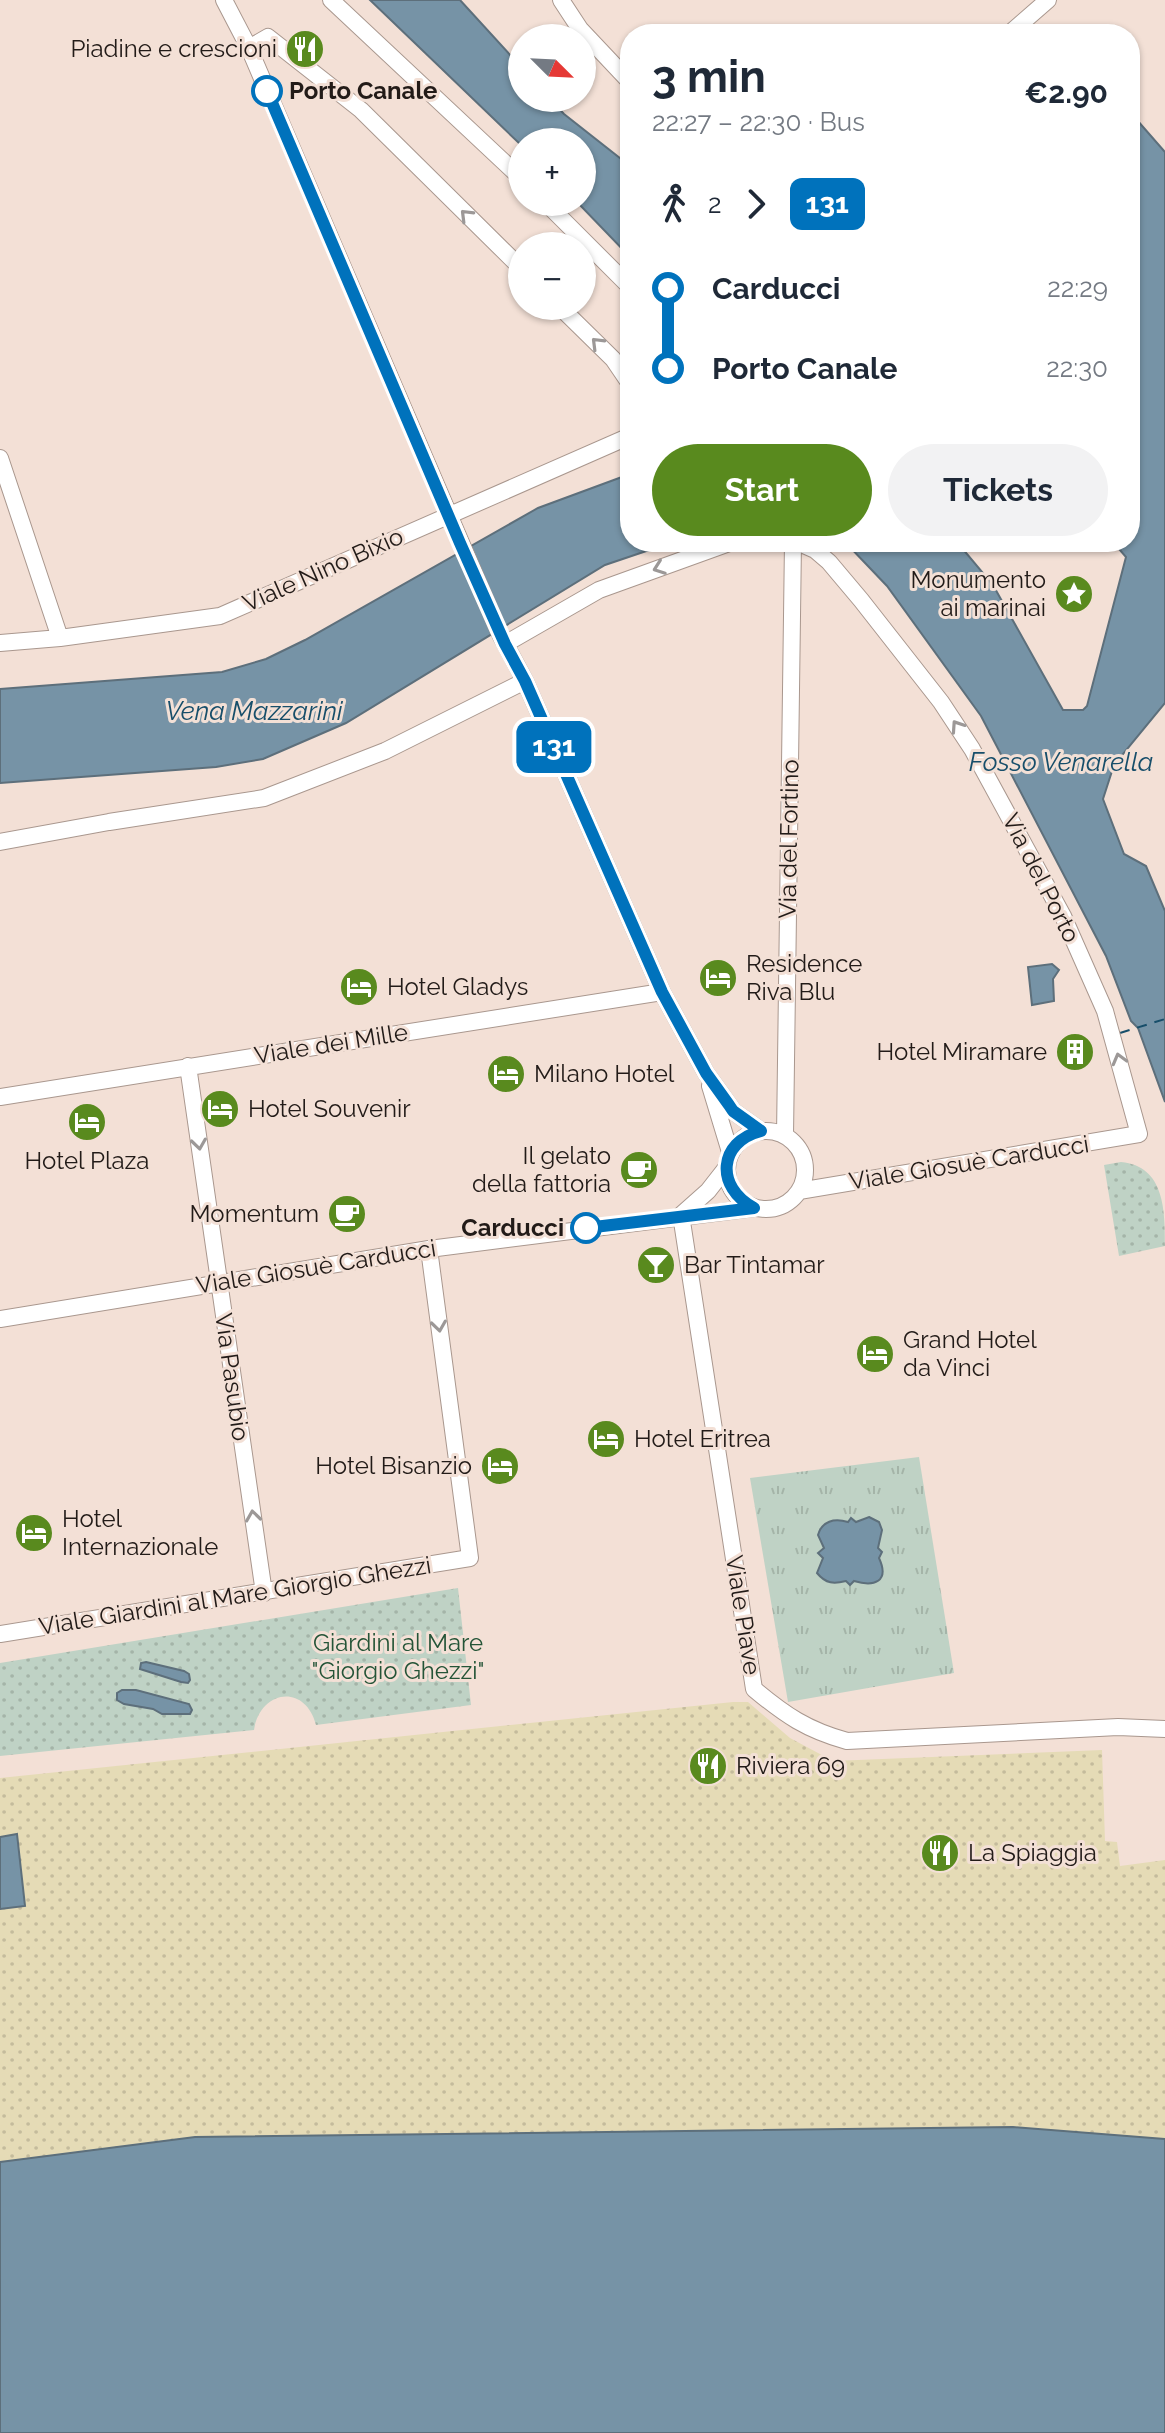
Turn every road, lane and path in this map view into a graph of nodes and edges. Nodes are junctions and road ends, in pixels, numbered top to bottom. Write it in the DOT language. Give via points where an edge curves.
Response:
graph roads {
  1 [pos="224,0"];
  2 [pos="331,0"];
  3 [pos="561,0"];
  4 [pos="1048,0"];
  5 [pos="1020,24"];
  6 [pos="249,48"];
  7 [pos="620,71"];
  8 [pos="508,166"];
  9 [pos="559,216"];
  10 [pos="508,255"];
  11 [pos="620,277"];
  12 [pos="573,320"];
  13 [pos="620,369"];
  14 [pos="620,440"];
  15 [pos="0,458"];
  16 [pos="450,515"];
  17 [pos="704,552"];
  18 [pos="795,552"];
  19 [pos="817,552"];
  20 [pos="60,638"];
  21 [pos="0,643"];
  22 [pos="505,644"];
  23 [pos="525,681"];
  24 [pos="0,842"];
  25 [pos="662,992"];
  26 [pos="188,1066"];
  27 [pos="706,1073"];
  28 [pos="0,1097"];
  29 [pos="761,1131"];
  30 [pos="1139,1134"];
  31 [pos="785,1136"];
  32 [pos="728,1160"];
  33 [pos="799,1191"];
  34 [pos="754,1208"];
  35 [pos="681,1215"];
  36 [pos="429,1249"];
  37 [pos="218,1282"];
  38 [pos="0,1319"];
  39 [pos="264,1593"];
  40 [pos="0,1634"];
  41 [pos="1165,1729"];
  1 -- 6 [label="street"];
  2 -- 8 [label="street"];
  3 -- 7 [label="street"];
  4 -- 5 [label="street"];
  10 -- 6 [label="street, one-way" via="361,110 268,37"];
  6 -- 16 [label="street"];
  9 -- 11 [label="street"];
  13 -- 12 [label="street, one-way"];
  14 -- 16 [label="street, Viale Nino Bixio"];
  15 -- 20 [label="street"];
  16 -- 20 [label="street, Viale Nino Bixio" via="220,616"];
  16 -- 22 [label="street"];
  17 -- 22 [label="street, one-way" via="599,590"];
  18 -- 31 [label="street, Via del Fortino"];
  30 -- 19 [label="street, Via del Porto, one-way" via="1105,1011 1063,916 972,749 941,702"];
  20 -- 21 [label="street, Viale Nino Bixio"];
  22 -- 23 [label="street"];
  23 -- 24 [label="street" via="385,751 264,798"];
  23 -- 25 [label="street"];
  25 -- 26 [label="street, Viale dei Mille"];
  25 -- 27 [label="street"];
  26 -- 28 [label="street, Viale dei Mille"];
  26 -- 37 [label="street, Via Pasubio, one-way"];
  27 -- 29 [label="street" via="733,1111"];
  27 -- 32 [label="street"];
  29 -- 31 [label="street"];
  29 -- 32 [label="street" via="738,1142"];
  30 -- 33 [label="street, Viale Giosuè Carducci"];
  31 -- 33 [label="street" via="802,1154"];
  32 -- 34 [label="street" via="733,1193"];
  32 -- 35 [label="street" via="708,1191"];
  33 -- 34 [label="street" via="779,1207"];
  34 -- 35 [label="street, Viale Giosuè Carducci"];
  35 -- 36 [label="street, Viale Giosuè Carducci"];
  35 -- 41 [label="street, Viale Piave" via="754,1689 788,1717 847,1741"];
  36 -- 37 [label="street, Viale Giosuè Carducci"];
  36 -- 39 [label="street, Viale Giardini al Mare Giorgio Ghezzi, one-way" via="470,1558"];
  37 -- 38 [label="street, Viale Giosuè Carducci"];
  39 -- 37 [label="street, Via Pasubio, one-way"];
  39 -- 40 [label="street, Viale Giardini al Mare Giorgio Ghezzi"];
}
